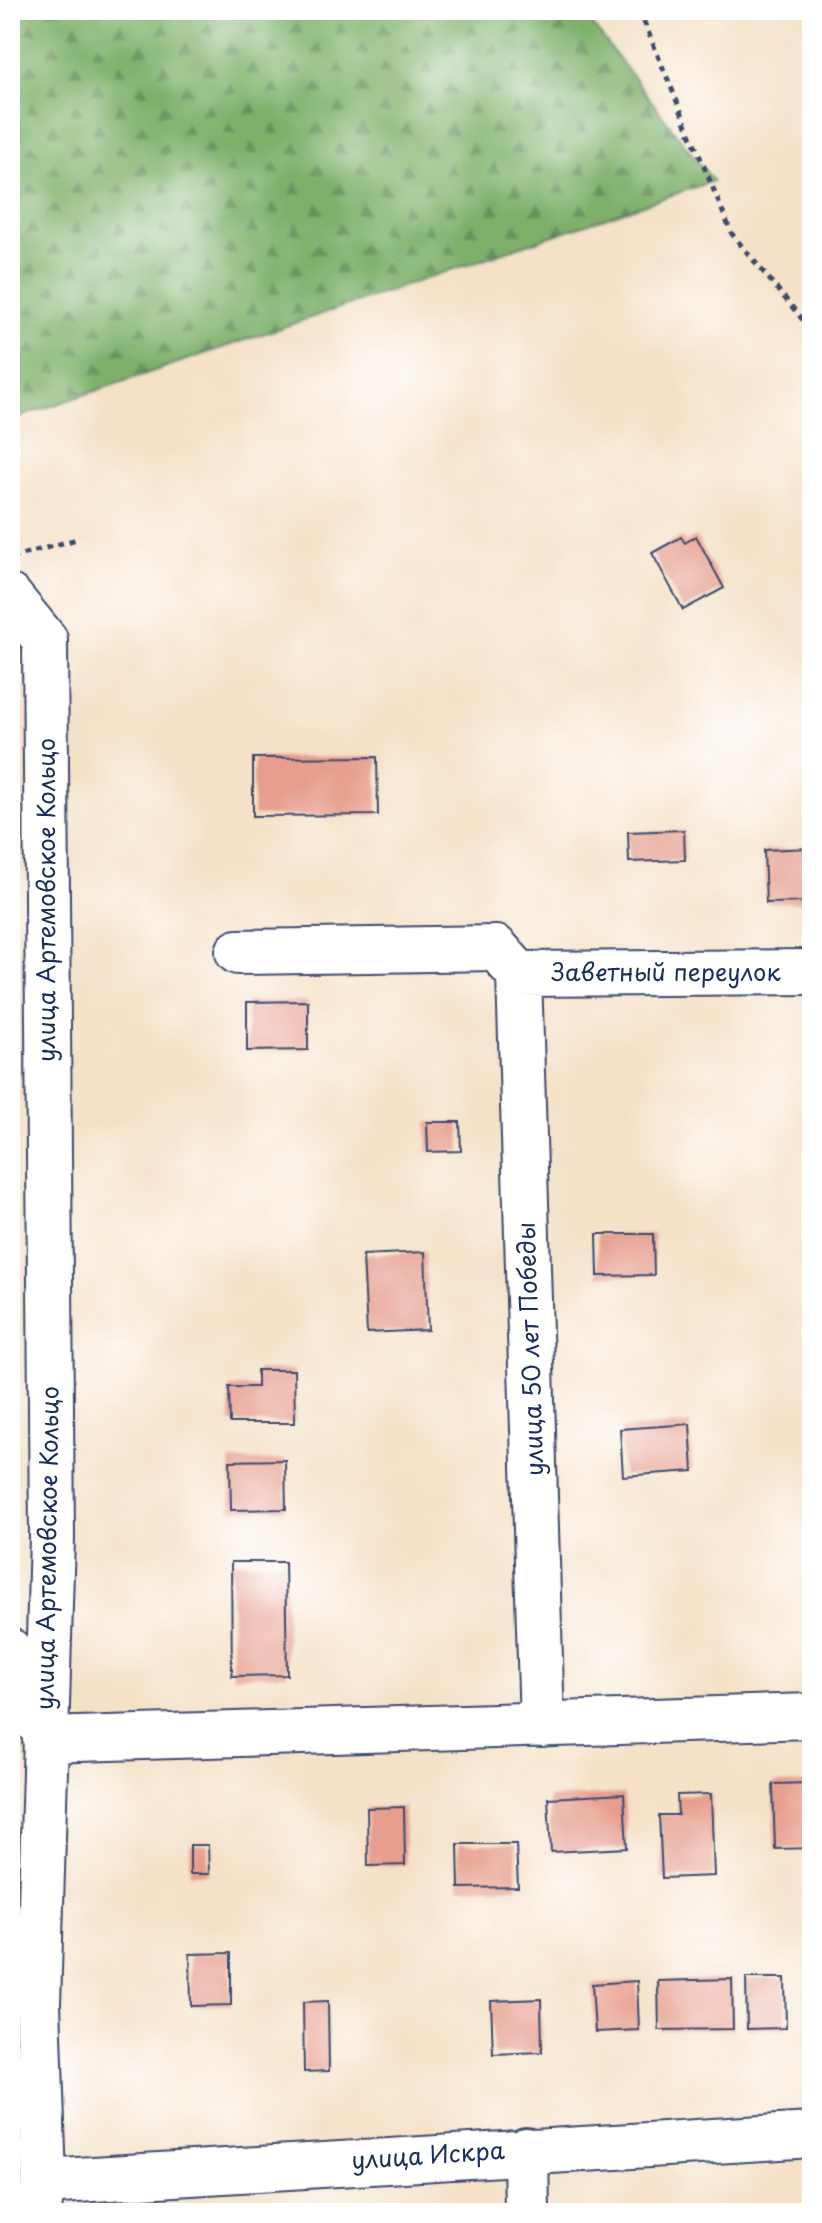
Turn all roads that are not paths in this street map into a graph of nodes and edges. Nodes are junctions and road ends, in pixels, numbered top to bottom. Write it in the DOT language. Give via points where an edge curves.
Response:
graph roads {
  1 [pos="11,585"];
  2 [pos="238,952"];
  3 [pos="812,972"];
  4 [pos="519,974"];
  5 [pos="10,1651"];
  6 [pos="812,1716"];
  7 [pos="542,1725"];
  8 [pos="45,1740"];
  9 [pos="812,2135"];
  10 [pos="526,2150"];
  11 [pos="41,2197"];
  12 [pos="527,2213"];
  1 -- 8 [label="street, улица Артемовское Кольцо" via="45,640 52,1538"];
  2 -- 4 [label="street" via="496,948"];
  3 -- 4 [label="street, Заветный переулок"];
  4 -- 7 [label="street, улица 50 лет Победы"];
  5 -- 8 [label="street"];
  6 -- 7 [label="street, улица Артемовское Кольцо"];
  7 -- 8 [label="street, улица Артемовское Кольцо"];
  8 -- 11 [label="street" via="38,2004"];
  9 -- 10 [label="street, улица Искра"];
  10 -- 11 [label="street, улица Искра"];
  10 -- 12 [label="street"];
}
